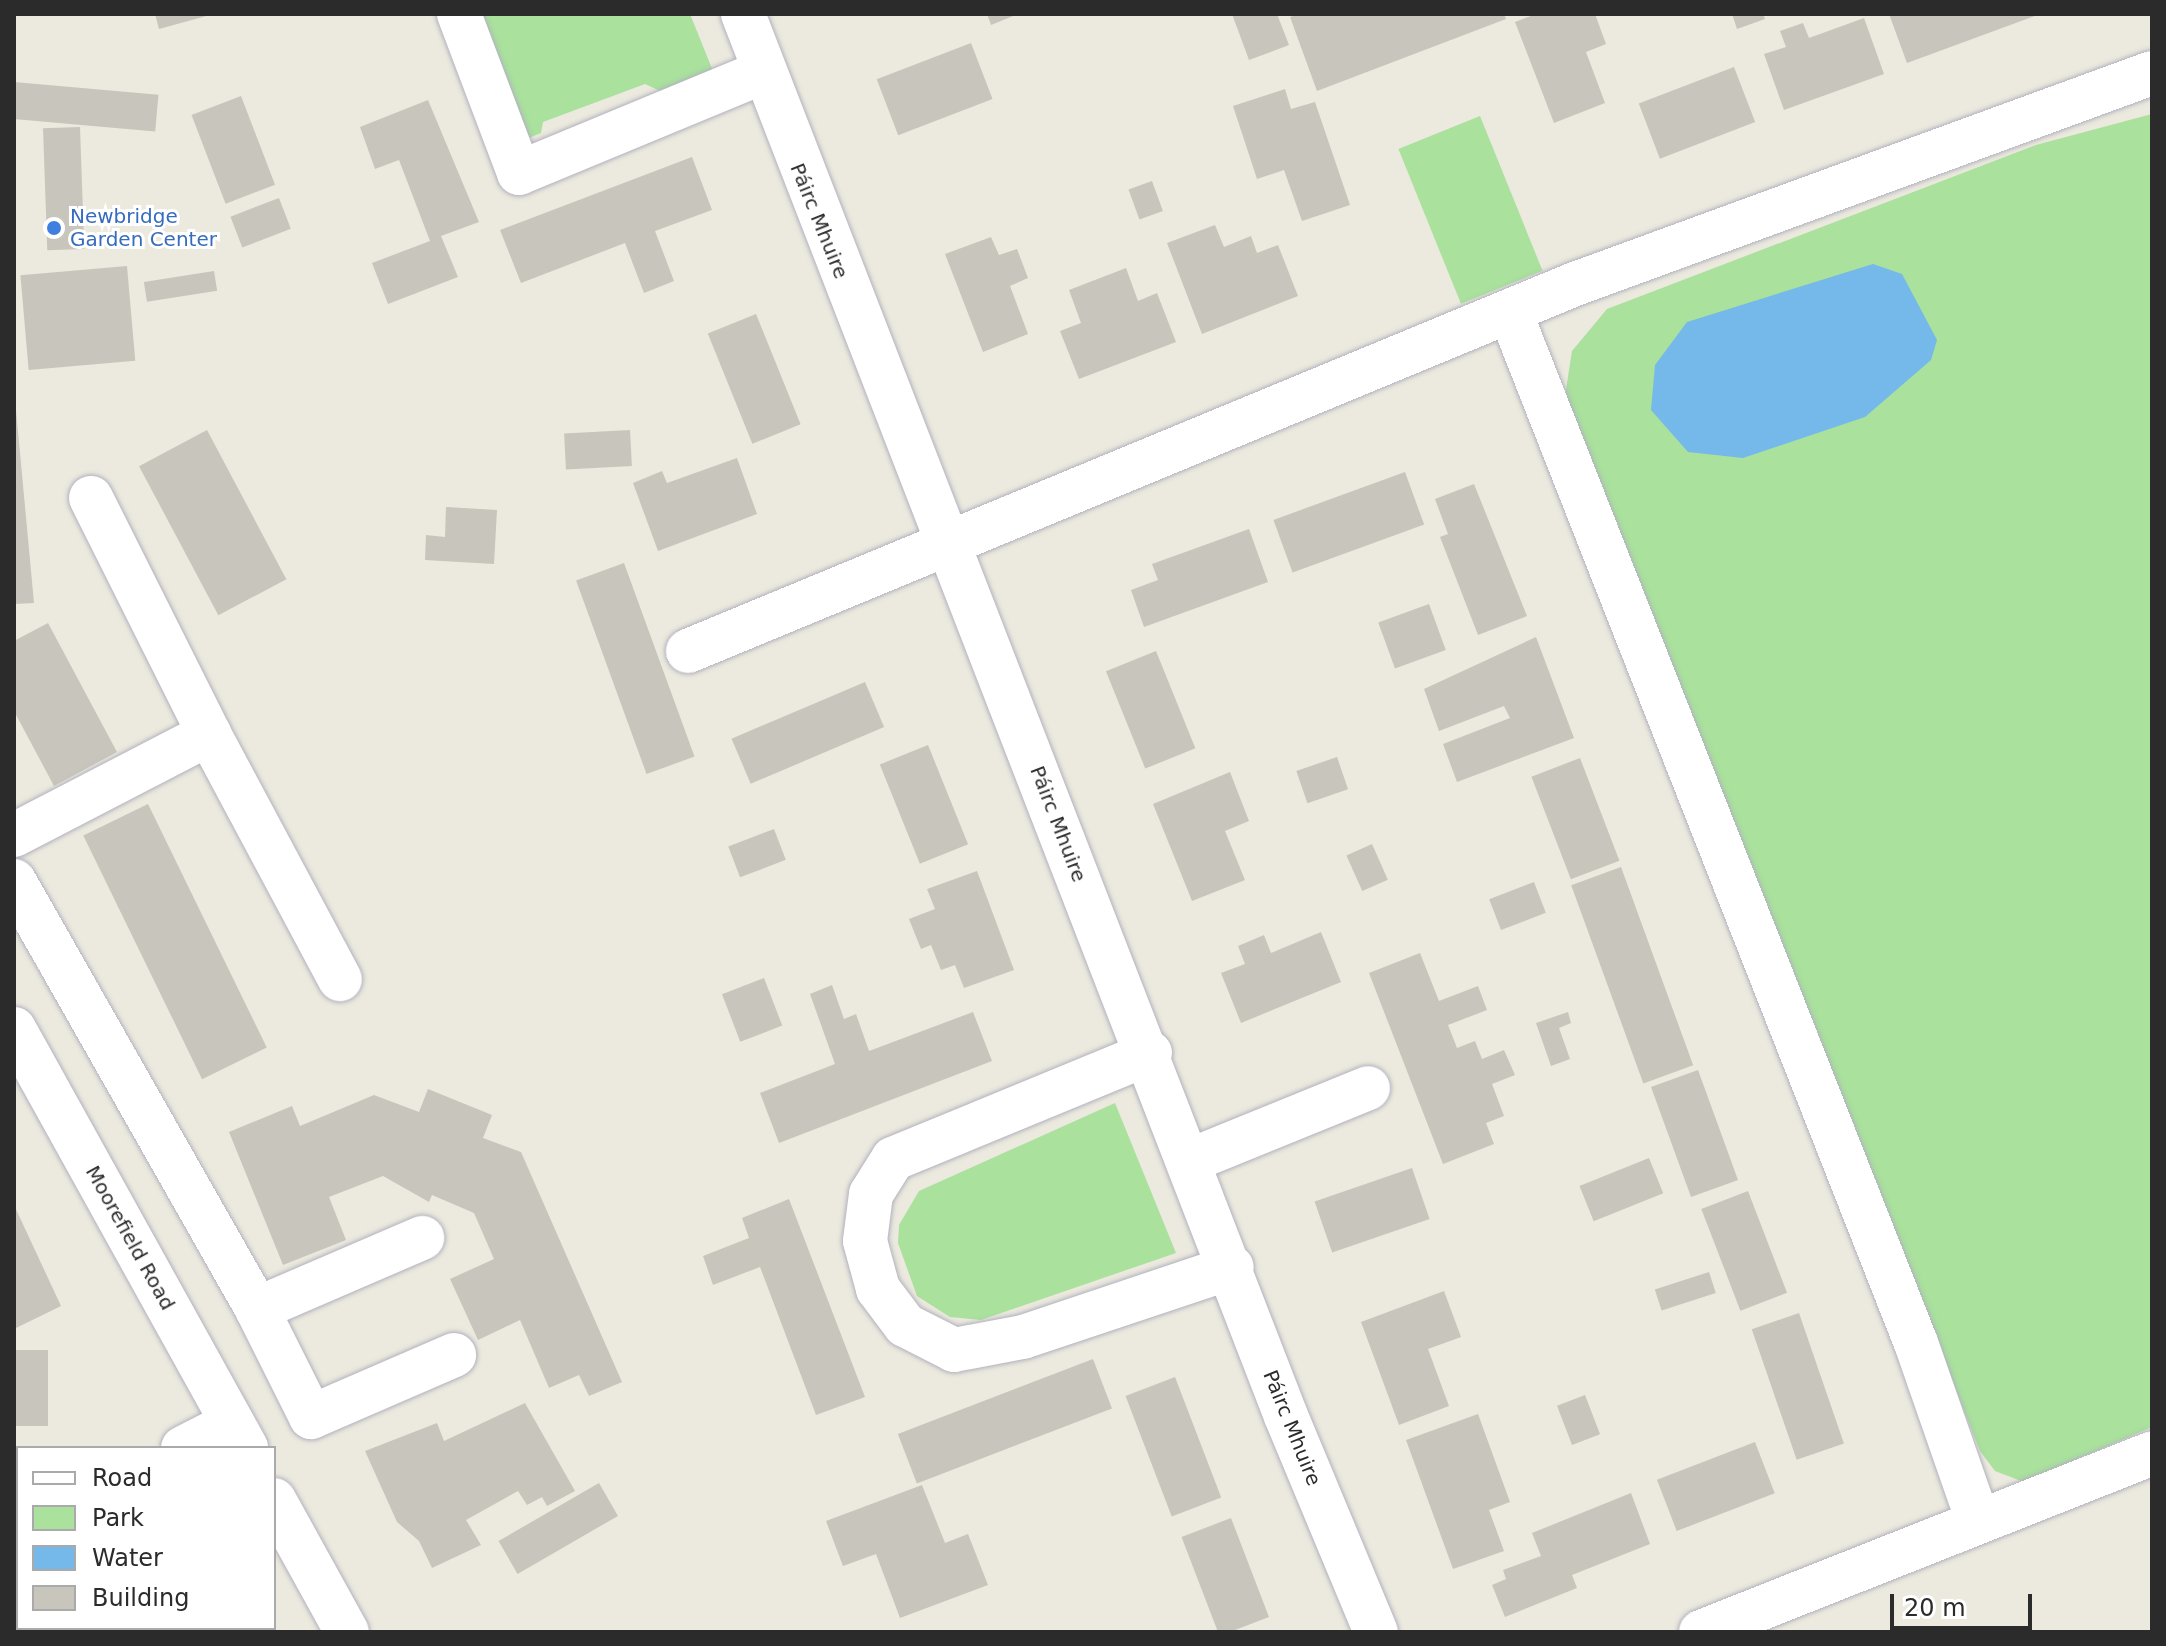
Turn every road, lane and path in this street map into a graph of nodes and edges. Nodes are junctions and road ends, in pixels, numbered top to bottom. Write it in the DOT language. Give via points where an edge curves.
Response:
graph roads {
  1 [pos="459,14"];
  2 [pos="743,14"];
  3 [pos="763,72"];
  4 [pos="2152,73"];
  5 [pos="1510,312"];
  6 [pos="91,498"];
  7 [pos="951,545"];
  8 [pos="688,651"];
  9 [pos="209,734"];
  10 [pos="14,835"];
  11 [pos="14,881"];
  12 [pos="340,979"];
  13 [pos="14,1029"];
  14 [pos="1150,1053"];
  15 [pos="1368,1088"];
  16 [pos="1191,1160"];
  17 [pos="422,1238"];
  18 [pos="1232,1267"];
  19 [pos="257,1309"];
  20 [pos="454,1355"];
  21 [pos="239,1435"];
  22 [pos="192,1446"];
  23 [pos="2152,1453"];
  24 [pos="276,1504"];
  25 [pos="1978,1521"];
  26 [pos="14,1619"];
  27 [pos="15,1632"];
  28 [pos="347,1632"];
  29 [pos="1376,1632"];
  30 [pos="1701,1632"];
  1 -- 3 [label="street" via="519,173"];
  2 -- 3 [label="street, Páirc Mhuire"];
  3 -- 7 [label="street, Páirc Mhuire"];
  4 -- 5 [label="street"];
  5 -- 7 [label="street"];
  5 -- 25 [label="street" via="1911,1329"];
  6 -- 9 [label="street"];
  7 -- 8 [label="street"];
  7 -- 14 [label="street, Páirc Mhuire"];
  9 -- 10 [label="street"];
  9 -- 12 [label="street"];
  11 -- 19 [label="street"];
  13 -- 21 [label="street, Moorefield Road"];
  14 -- 16 [label="street, Páirc Mhuire"];
  14 -- 18 [label="street" via="893,1159 871,1194 865,1241 878,1289 905,1325 954,1350 1023,1337"];
  15 -- 16 [label="street"];
  16 -- 18 [label="street, Páirc Mhuire"];
  17 -- 19 [label="street"];
  18 -- 29 [label="street, Páirc Mhuire"];
  19 -- 20 [label="street" via="311,1417"];
  21 -- 22 [label="street"];
  23 -- 25 [label="street"];
  24 -- 28 [label="street"];
  25 -- 30 [label="street"];
  26 -- 27 [label="street"];
}
